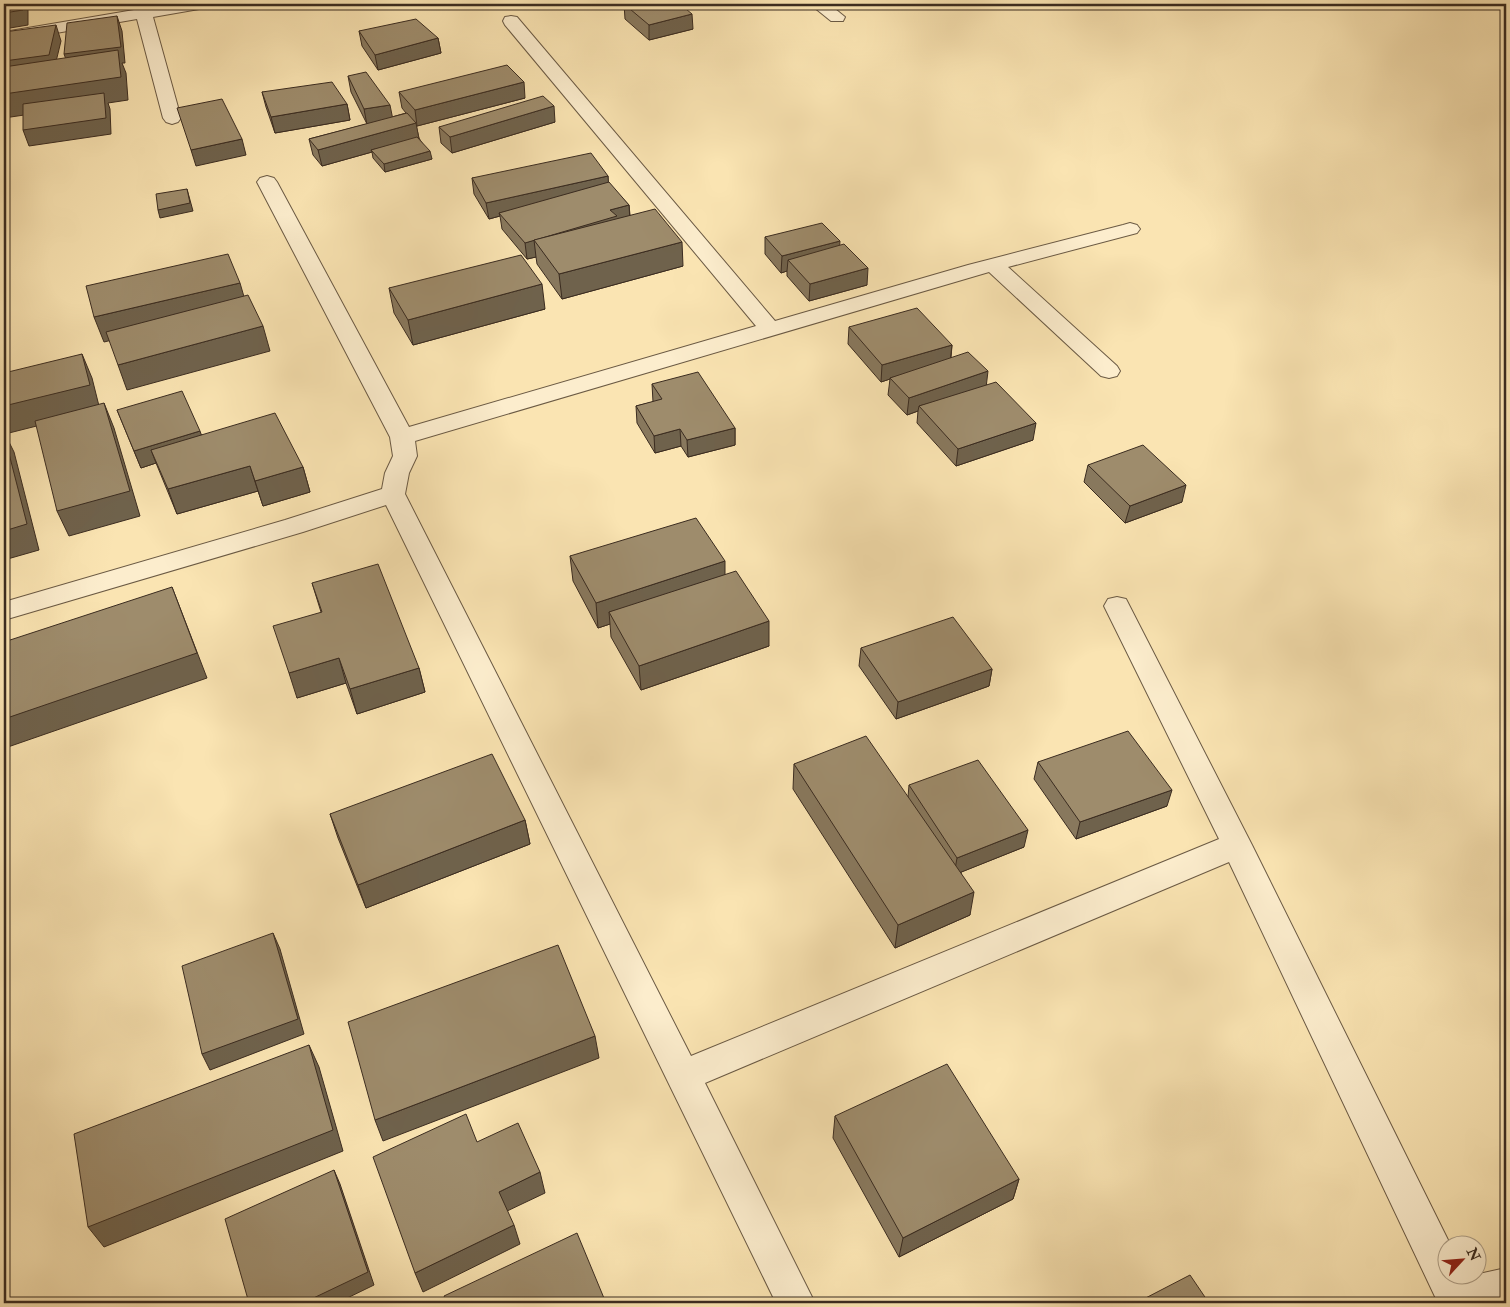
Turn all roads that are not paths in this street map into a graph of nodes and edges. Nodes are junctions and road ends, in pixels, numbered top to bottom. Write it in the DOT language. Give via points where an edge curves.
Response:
graph roads {
  1 [pos="199,4"];
  2 [pos="818,4"];
  3 [pos="142,9"];
  4 [pos="837,17"];
  5 [pos="511,21"];
  6 [pos="4,37"];
  7 [pos="172,118"];
  8 [pos="267,182"];
  9 [pos="1130,229"];
  10 [pos="994,264"];
  11 [pos="770,329"];
  12 [pos="1109,371"];
  13 [pos="402,437"];
  14 [pos="393,494"];
  15 [pos="1117,606"];
  16 [pos="4,611"];
  17 [pos="1237,845"];
  18 [pos="683,1076"];
  19 [pos="1506,1287"];
  20 [pos="1457,1301"];
  21 [pos="796,1303"];
  1 -- 3 [label="street"];
  2 -- 4 [label="street"];
  3 -- 6 [label="street"];
  3 -- 7 [label="street"];
  5 -- 11 [label="street"];
  8 -- 13 [label="street"];
  9 -- 10 [label="street"];
  10 -- 11 [label="street"];
  10 -- 12 [label="street"];
  11 -- 13 [label="street"];
  13 -- 14 [label="street" via="405,456 397,473"];
  14 -- 16 [label="street"];
  14 -- 18 [label="street"];
  15 -- 17 [label="street"];
  17 -- 18 [label="street"];
  17 -- 20 [label="street"];
  18 -- 21 [label="street"];
  19 -- 20 [label="street"];
}
